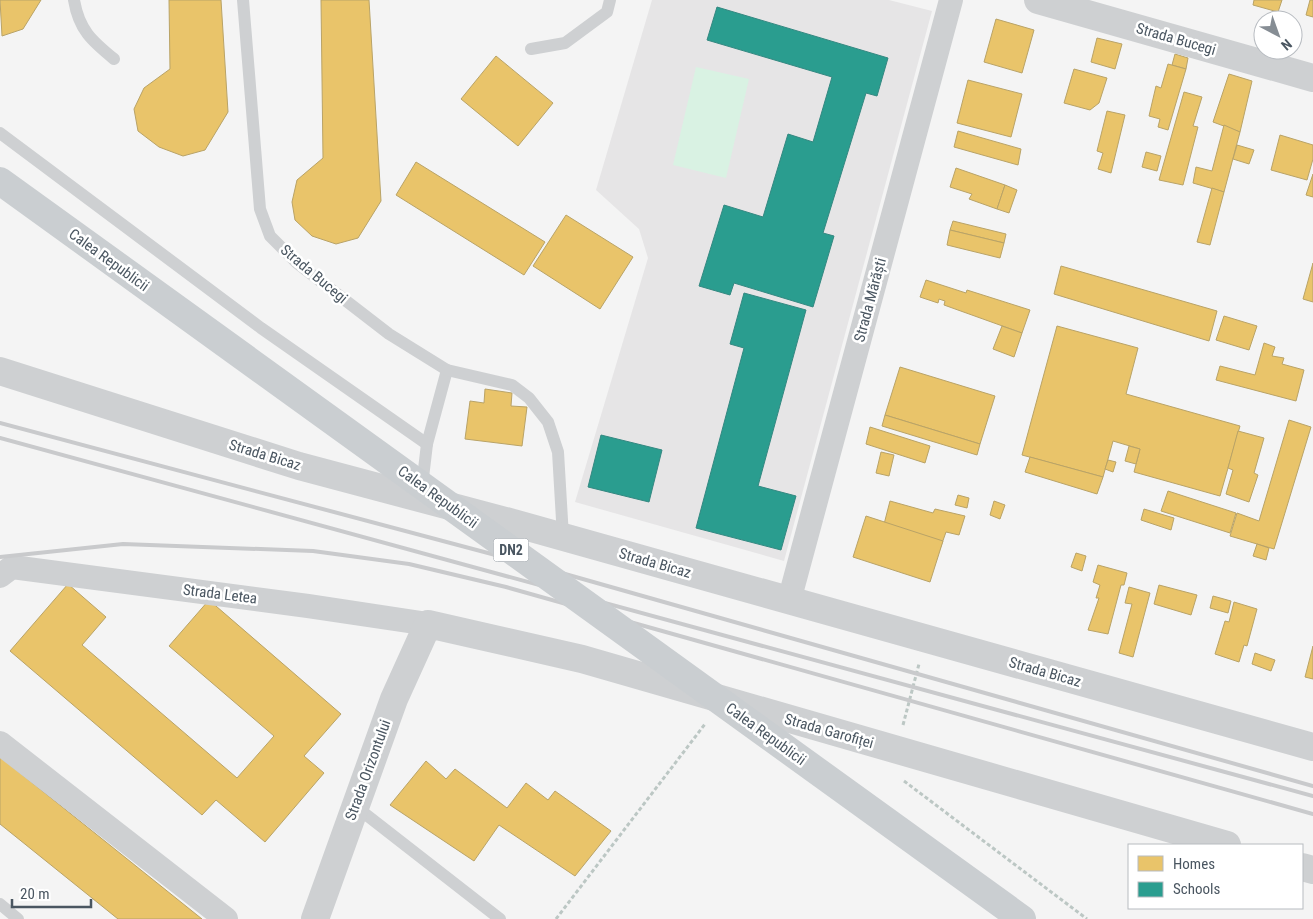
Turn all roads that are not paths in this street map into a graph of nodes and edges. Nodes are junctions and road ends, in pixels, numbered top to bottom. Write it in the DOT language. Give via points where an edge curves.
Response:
graph roads {
  1 [pos="74,0"];
  2 [pos="243,0"];
  3 [pos="610,0"];
  4 [pos="951,0"];
  5 [pos="1038,0"];
  6 [pos="531,49"];
  7 [pos="114,59"];
  8 [pos="1313,78"];
  9 [pos="0,133"];
  10 [pos="0,181"];
  11 [pos="447,370"];
  12 [pos="0,371"];
  13 [pos="427,444"];
  14 [pos="421,499"];
  15 [pos="563,537"];
  16 [pos="4,569"];
  17 [pos="789,601"];
  18 [pos="428,624"];
  19 [pos="0,743"];
  20 [pos="1313,747"];
  21 [pos="355,806"];
  22 [pos="1223,844"];
  23 [pos="0,904"];
  24 [pos="18,919"];
  25 [pos="226,919"];
  26 [pos="315,919"];
  27 [pos="500,919"];
  28 [pos="1022,919"];
  1 -- 7 [label="lane" via="77,19 92,40"];
  2 -- 11 [label="lane, Strada Bucegi" via="260,209 270,236 297,263 353,307"];
  3 -- 6 [label="lane" via="607,12 565,43"];
  4 -- 17 [label="street, Strada Mărăști"];
  5 -- 8 [label="street, Strada Bucegi"];
  9 -- 13 [label="lane" via="261,328"];
  10 -- 28 [label="main road, Calea Republicii / DN2, bridge"];
  11 -- 13 [label="lane"];
  11 -- 15 [label="lane, Strada Bucegi" via="512,385 529,398 548,422 558,452"];
  12 -- 14 [label="street, Strada Bicaz" via="300,466"];
  13 -- 14 [label="lane"];
  14 -- 15 [label="street, Strada Bicaz"];
  15 -- 17 [label="street, Strada Bicaz"];
  16 -- 18 [label="street, Strada Letea"];
  17 -- 20 [label="street, Strada Bicaz"];
  18 -- 21 [label="street, Strada Orizontului" via="394,699"];
  18 -- 22 [label="street, Strada Garofiței" via="582,659 897,763"];
  19 -- 25 [label="street"];
  21 -- 26 [label="street, Strada Orizontului"];
  21 -- 27 [label="lane"];
  23 -- 24 [label="lane"];
}
